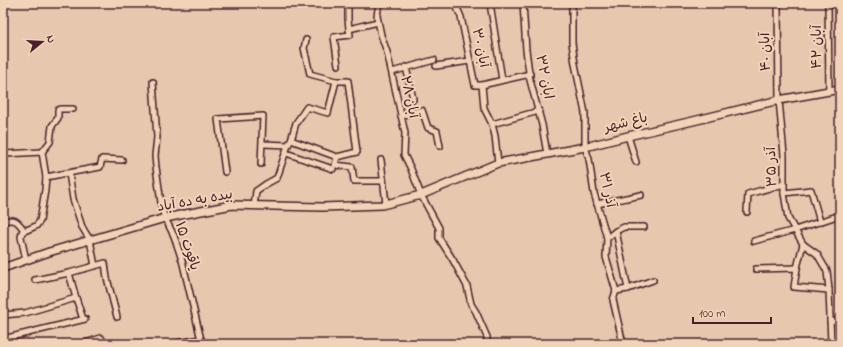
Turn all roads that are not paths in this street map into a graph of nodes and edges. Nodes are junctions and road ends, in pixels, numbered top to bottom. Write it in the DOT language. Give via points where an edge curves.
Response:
graph roads {
  1 [pos="348,3"];
  2 [pos="379,3"];
  3 [pos="455,3"];
  4 [pos="490,3"];
  5 [pos="523,3"];
  6 [pos="572,3"];
  7 [pos="778,3"];
  8 [pos="828,3"];
  9 [pos="378,22"];
  10 [pos="349,29"];
  11 [pos="306,40"];
  12 [pos="470,60"];
  13 [pos="338,66"];
  14 [pos="406,67"];
  15 [pos="392,72"];
  16 [pos="530,74"];
  17 [pos="502,80"];
  18 [pos="336,81"];
  19 [pos="153,82"];
  20 [pos="482,85"];
  21 [pos="840,89"];
  22 [pos="829,91"];
  23 [pos="413,99"];
  24 [pos="779,100"];
  25 [pos="73,109"];
  26 [pos="539,111"];
  27 [pos="401,116"];
  28 [pos="492,124"];
  29 [pos="628,136"];
  30 [pos="290,143"];
  31 [pos="263,144"];
  32 [pos="440,146"];
  33 [pos="585,147"];
  34 [pos="42,152"];
  35 [pos="3,153"];
  36 [pos="286,153"];
  37 [pos="547,154"];
  38 [pos="337,157"];
  39 [pos="122,160"];
  40 [pos="380,160"];
  41 [pos="636,162"];
  42 [pos="498,163"];
  43 [pos="261,164"];
  44 [pos="333,169"];
  45 [pos="225,172"];
  46 [pos="69,173"];
  47 [pos="46,177"];
  48 [pos="383,181"];
  49 [pos="784,184"];
  50 [pos="784,193"];
  51 [pos="421,195"];
  52 [pos="640,195"];
  53 [pos="386,204"];
  54 [pos="597,204"];
  55 [pos="254,206"];
  56 [pos="747,212"];
  57 [pos="840,215"];
  58 [pos="165,218"];
  59 [pos="3,222"];
  60 [pos="820,222"];
  61 [pos="644,227"];
  62 [pos="24,230"];
  63 [pos="795,230"];
  64 [pos="616,231"];
  65 [pos="607,238"];
  66 [pos="90,240"];
  67 [pos="754,241"];
  68 [pos="803,244"];
  69 [pos="26,260"];
  70 [pos="95,266"];
  71 [pos="3,268"];
  72 [pos="796,268"];
  73 [pos="756,269"];
  74 [pos="68,273"];
  75 [pos="35,280"];
  76 [pos="653,280"];
  77 [pos="628,289"];
  78 [pos="829,290"];
  79 [pos="616,291"];
  80 [pos="76,298"];
  81 [pos="3,316"];
  82 [pos="116,317"];
  83 [pos="830,321"];
  84 [pos="840,322"];
  85 [pos="3,339"];
  86 [pos="201,342"];
  87 [pos="82,344"];
  88 [pos="105,344"];
  89 [pos="171,344"];
  90 [pos="487,344"];
  91 [pos="623,344"];
  92 [pos="830,344"];
  1 -- 10 [label="street"];
  2 -- 9 [label="street, آبان ۲۸"];
  3 -- 12 [label="street, آبان ۳۰" via="461,17"];
  4 -- 17 [label="street"];
  5 -- 16 [label="street, ابان ۳۲"];
  6 -- 33 [label="street" via="572,43 584,114"];
  7 -- 24 [label="street, آبان ۴۰"];
  8 -- 22 [label="street, آبان ۴۲"];
  9 -- 10 [label="street"];
  9 -- 15 [label="street, آبان ۲۸"];
  10 -- 13 [label="street" via="350,35 334,37"];
  11 -- 18 [label="street" via="304,48 310,74"];
  12 -- 14 [label="street"];
  12 -- 20 [label="street, آبان ۳۰" via="475,85"];
  14 -- 15 [label="street"];
  14 -- 23 [label="street"];
  15 -- 27 [label="street, آبان ۲۸"];
  16 -- 17 [label="street"];
  16 -- 26 [label="street, ابان ۳۲"];
  17 -- 20 [label="street"];
  18 -- 30 [label="street" via="328,113 307,107 296,123"];
  18 -- 38 [label="street" via="348,81 357,152"];
  19 -- 58 [label="street, یاقوت ۱۵" via="157,138 155,156"];
  20 -- 28 [label="street, آبان ۳۰" via="484,108"];
  21 -- 22 [label="main road, باغ شهر"];
  22 -- 24 [label="main road, باغ شهر"];
  24 -- 29 [label="main road, باغ شهر"];
  24 -- 49 [label="street, آذر ۳۵"];
  25 -- 34 [label="street" via="58,110 50,142"];
  26 -- 28 [label="street"];
  26 -- 37 [label="street, ابان ۳۲"];
  27 -- 32 [label="street" via="422,110 428,128 437,130"];
  27 -- 51 [label="street, آبان ۲۸" via="405,133 404,155"];
  28 -- 42 [label="street, آبان ۳۰"];
  29 -- 33 [label="main road, باغ شهر"];
  29 -- 41 [label="street"];
  30 -- 31 [label="street"];
  30 -- 36 [label="street"];
  30 -- 38 [label="street"];
  31 -- 43 [label="street"];
  31 -- 45 [label="street" via="263,116 218,119"];
  33 -- 37 [label="main road, باغ شهر"];
  33 -- 54 [label="street, آذر ۳۱"];
  34 -- 35 [label="street"];
  34 -- 47 [label="street"];
  36 -- 44 [label="street"];
  36 -- 55 [label="street" via="277,178 256,191"];
  37 -- 42 [label="main road, باغ شهر"];
  38 -- 48 [label="street" via="335,165 352,167 354,181"];
  39 -- 46 [label="street" via="102,159 100,167"];
  40 -- 48 [label="street"];
  42 -- 51 [label="main road, باغ شهر"];
  46 -- 47 [label="street"];
  46 -- 66 [label="street" via="73,199 82,227"];
  47 -- 62 [label="street" via="40,221 36,226"];
  48 -- 53 [label="street"];
  49 -- 50 [label="street, آذر ۳۵"];
  49 -- 56 [label="street" via="748,194"];
  50 -- 60 [label="street" via="811,190"];
  50 -- 63 [label="street, آذر ۳۵" via="788,218"];
  51 -- 53 [label="main road, بیده به ده آباد"];
  51 -- 90 [label="street, آبان ۲۸" via="439,228 439,238 467,286 471,304 487,337"];
  52 -- 54 [label="street"];
  53 -- 55 [label="main road, بیده به ده آباد" via="322,207"];
  54 -- 65 [label="street, آذر ۳۱"];
  55 -- 58 [label="main road, بیده به ده آباد" via="232,205"];
  57 -- 60 [label="street"];
  58 -- 66 [label="main road, بیده به ده آباد"];
  58 -- 86 [label="street, یاقوت ۱۵" via="182,260"];
  59 -- 62 [label="street" via="11,219 18,222"];
  60 -- 63 [label="street"];
  61 -- 64 [label="street" via="624,227"];
  62 -- 69 [label="street" via="21,237"];
  63 -- 67 [label="street"];
  63 -- 68 [label="street, آذر ۳۵"];
  64 -- 65 [label="street"];
  64 -- 77 [label="street"];
  65 -- 79 [label="street, آذر ۳۱" via="606,257"];
  66 -- 69 [label="main road, بیده به ده آباد"];
  66 -- 70 [label="street"];
  68 -- 72 [label="street"];
  68 -- 78 [label="street" via="817,254 827,271"];
  69 -- 71 [label="main road, بیده به ده آباد"];
  70 -- 74 [label="street"];
  70 -- 82 [label="street" via="105,263"];
  72 -- 73 [label="street"];
  72 -- 78 [label="street" via="794,287"];
  74 -- 75 [label="street"];
  74 -- 80 [label="street"];
  76 -- 77 [label="street"];
  77 -- 79 [label="street"];
  78 -- 83 [label="street"];
  79 -- 91 [label="street, آذر ۳۱" via="613,300"];
  80 -- 81 [label="street" via="25,313"];
  80 -- 85 [label="street" via="84,319"];
  83 -- 84 [label="street"];
  83 -- 92 [label="street"];
  86 -- 89 [label="street"];
  87 -- 88 [label="street" via="101,338"];
}
